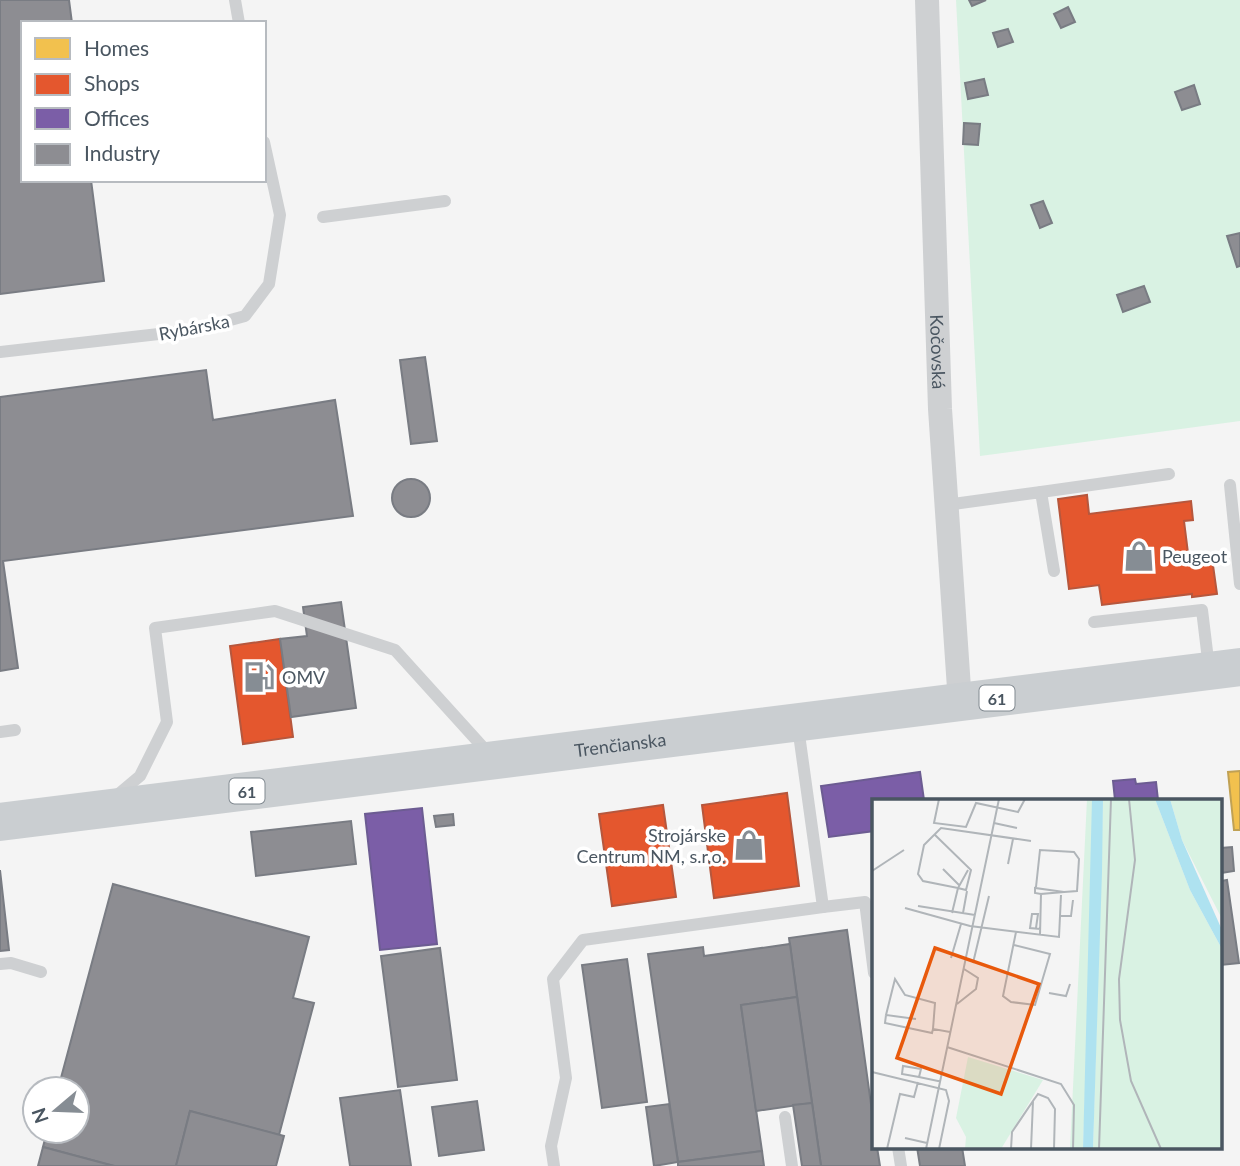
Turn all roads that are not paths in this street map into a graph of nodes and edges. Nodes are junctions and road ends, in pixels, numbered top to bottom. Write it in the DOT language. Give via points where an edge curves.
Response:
graph roads {
  1 [pos="234,0"];
  2 [pos="927,0"];
  3 [pos="239,21"];
  4 [pos="266,151"];
  5 [pos="444,201"];
  6 [pos="323,217"];
  7 [pos="0,352"];
  8 [pos="1169,474"];
  9 [pos="1230,485"];
  10 [pos="1041,492"];
  11 [pos="946,505"];
  12 [pos="1054,571"];
  13 [pos="1240,583"];
  14 [pos="1094,622"];
  15 [pos="1224,669"];
  16 [pos="960,703"];
  17 [pos="798,723"];
  18 [pos="15,730"];
  19 [pos="0,732"];
  20 [pos="495,761"];
  21 [pos="101,809"];
  22 [pos="0,822"];
  23 [pos="823,907"];
  24 [pos="872,959"];
  25 [pos="0,964"];
  26 [pos="41,972"];
  27 [pos="785,1117"];
  28 [pos="898,1148"];
  29 [pos="554,1166"];
  30 [pos="792,1166"];
  31 [pos="901,1166"];
  1 -- 3 [label="lane"];
  2 -- 11 [label="street, Kočovská"];
  4 -- 7 [label="lane, Rybárska" via="280,215 269,284 246,316 194,330"];
  5 -- 6 [label="lane"];
  8 -- 10 [label="lane"];
  9 -- 13 [label="lane"];
  10 -- 11 [label="lane"];
  10 -- 12 [label="lane"];
  11 -- 16 [label="street, Kočovská"];
  14 -- 15 [label="lane" via="1202,610"];
  15 -- 16 [label="main road, Trenčianska / 61"];
  16 -- 17 [label="main road, Trenčianska / 61"];
  17 -- 20 [label="main road, Trenčianska / 61"];
  17 -- 23 [label="lane"];
  18 -- 19 [label="lane"];
  20 -- 21 [label="main road, Trenčianska / 61"];
  20 -- 21 [label="lane" via="395,650 275,611 155,628 167,722 140,776"];
  21 -- 22 [label="main road, Trenčianska / 61"];
  23 -- 24 [label="lane" via="864,902"];
  23 -- 29 [label="lane" via="583,940 553,979 566,1078 551,1146"];
  25 -- 26 [label="lane"];
  27 -- 30 [label="lane"];
  28 -- 31 [label="lane"];
}
